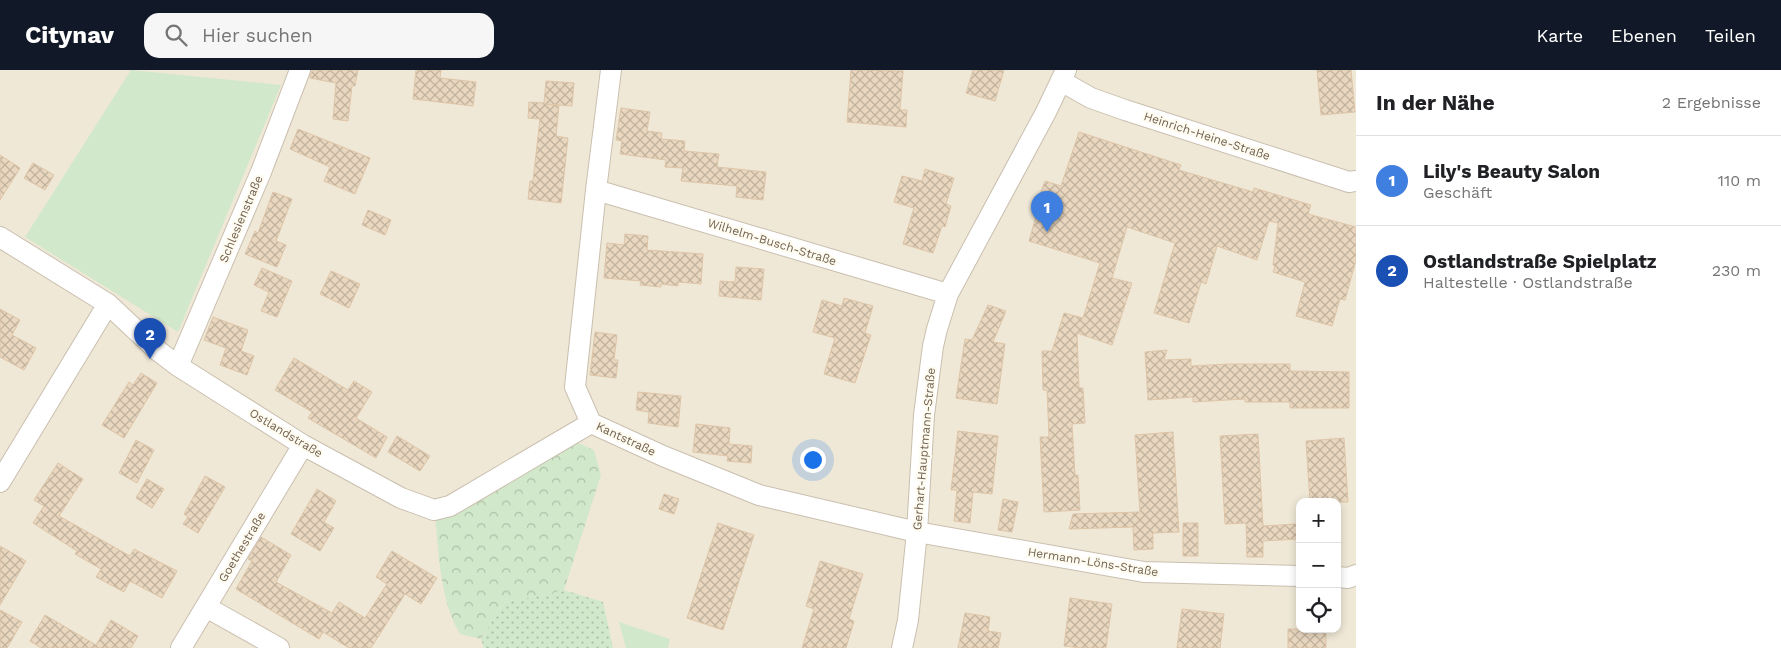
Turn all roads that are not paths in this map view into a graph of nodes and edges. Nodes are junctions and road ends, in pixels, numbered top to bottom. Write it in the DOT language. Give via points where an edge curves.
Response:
graph roads {
  1 [pos="300,70"];
  2 [pos="611,70"];
  3 [pos="1064,76"];
  4 [pos="1356,181"];
  5 [pos="596,190"];
  6 [pos="0,237"];
  7 [pos="948,294"];
  8 [pos="108,304"];
  9 [pos="178,366"];
  10 [pos="591,423"];
  11 [pos="303,445"];
  12 [pos="0,482"];
  13 [pos="917,532"];
  14 [pos="1356,575"];
  15 [pos="1296,576"];
  16 [pos="1341,577"];
  17 [pos="206,607"];
  18 [pos="181,648"];
  19 [pos="279,648"];
  20 [pos="902,648"];
  1 -- 9 [label="street, Schlesienstraße" via="261,172"];
  2 -- 5 [label="street, Kantstraße"];
  3 -- 4 [label="street, Heinrich-Heine-Straße" via="1091,98 1349,182"];
  3 -- 7 [label="street, Gerhart-Hauptmann-Straße"];
  5 -- 7 [label="street, Wilhelm-Busch-Straße"];
  5 -- 10 [label="street, Kantstraße" via="575,387"];
  6 -- 8 [label="street, Ostlandstraße"];
  7 -- 13 [label="street, Gerhart-Hauptmann-Straße" via="933,346 924,415"];
  8 -- 9 [label="street, Ostlandstraße"];
  8 -- 12 [label="street"];
  9 -- 11 [label="street, Ostlandstraße"];
  10 -- 11 [label="street, Ostlandstraße" via="441,510 428,509 402,498"];
  10 -- 13 [label="street, Kantstraße" via="759,495"];
  11 -- 17 [label="street, Goethestraße"];
  13 -- 15 [label="street, Hermann-Löns-Straße" via="1144,572"];
  13 -- 20 [label="street, Gerhart-Hauptmann-Straße"];
  14 -- 16 [label="street"];
  17 -- 18 [label="street, Goethestraße"];
  17 -- 19 [label="street"];
}
